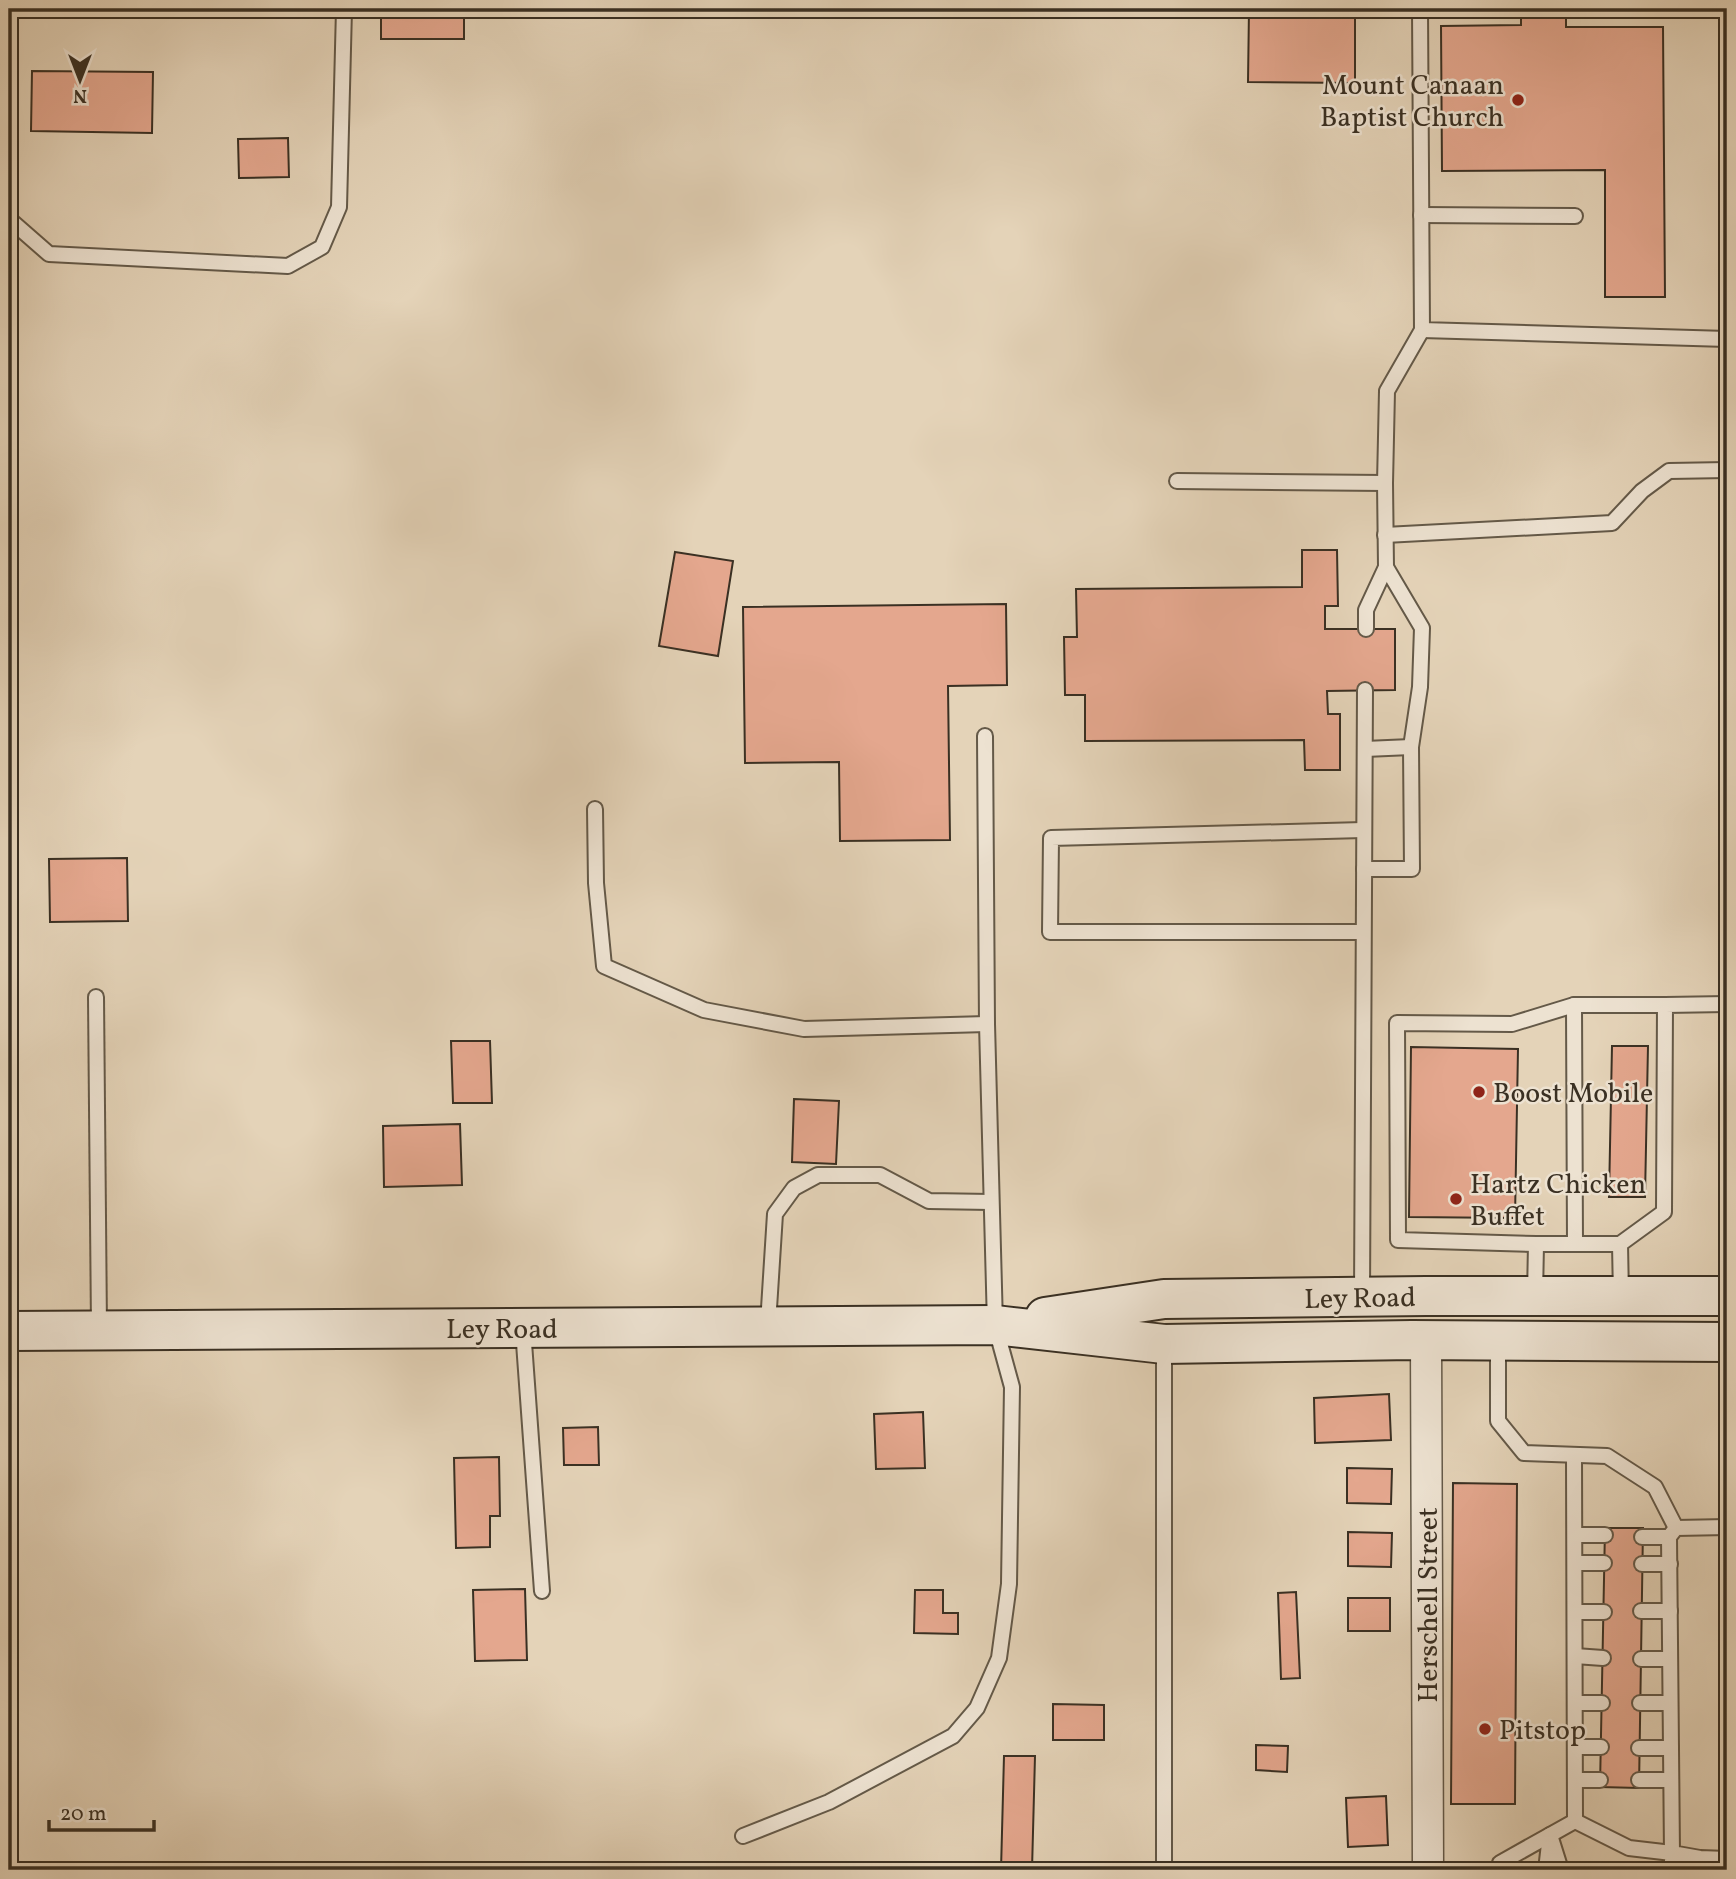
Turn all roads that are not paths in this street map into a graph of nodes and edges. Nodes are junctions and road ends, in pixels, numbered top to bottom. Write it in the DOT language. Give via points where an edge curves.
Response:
graph roads {
  1 [pos="344,9"];
  2 [pos="1420,9"];
  3 [pos="1421,215"];
  4 [pos="1575,216"];
  5 [pos="9,219"];
  6 [pos="1422,330"];
  7 [pos="1727,339"];
  8 [pos="1727,470"];
  9 [pos="1177,481"];
  10 [pos="1385,483"];
  11 [pos="1385,535"];
  12 [pos="1386,567"];
  13 [pos="1366,629"];
  14 [pos="1365,690"];
  15 [pos="985,736"];
  16 [pos="1411,747"];
  17 [pos="1365,749"];
  18 [pos="595,809"];
  19 [pos="1363,830"];
  20 [pos="1364,869"];
  21 [pos="1363,932"];
  22 [pos="96,997"];
  23 [pos="1727,1004"];
  24 [pos="1574,1005"];
  25 [pos="1665,1005"];
  26 [pos="987,1024"];
  27 [pos="991,1202"];
  28 [pos="1536,1244"];
  29 [pos="1575,1244"];
  30 [pos="1620,1244"];
  31 [pos="1535,1296"];
  32 [pos="1621,1296"];
  33 [pos="1727,1296"];
  34 [pos="1362,1297"];
  35 [pos="1164,1299"];
  36 [pos="995,1325"];
  37 [pos="768,1326"];
  38 [pos="523,1328"];
  39 [pos="99,1330"];
  40 [pos="9,1331"];
  41 [pos="1426,1340"];
  42 [pos="1497,1341"];
  43 [pos="1727,1342"];
  44 [pos="1164,1344"];
  45 [pos="1574,1455"];
  46 [pos="1727,1527"];
  47 [pos="1672,1533"];
  48 [pos="1575,1535"];
  49 [pos="1605,1535"];
  50 [pos="1642,1536"];
  51 [pos="1575,1563"];
  52 [pos="1604,1563"];
  53 [pos="1642,1564"];
  54 [pos="1670,1564"];
  55 [pos="542,1591"];
  56 [pos="1641,1611"];
  57 [pos="1670,1611"];
  58 [pos="1575,1612"];
  59 [pos="1604,1612"];
  60 [pos="1575,1656"];
  61 [pos="1602,1658"];
  62 [pos="1641,1659"];
  63 [pos="1670,1659"];
  64 [pos="1576,1703"];
  65 [pos="1602,1703"];
  66 [pos="1640,1703"];
  67 [pos="1670,1703"];
  68 [pos="1576,1747"];
  69 [pos="1601,1747"];
  70 [pos="1639,1748"];
  71 [pos="1671,1748"];
  72 [pos="1576,1780"];
  73 [pos="1601,1780"];
  74 [pos="1639,1780"];
  75 [pos="1671,1780"];
  76 [pos="1575,1821"];
  77 [pos="1550,1835"];
  78 [pos="743,1836"];
  79 [pos="1672,1853"];
  80 [pos="1727,1858"];
  81 [pos="1164,1870"];
  82 [pos="1428,1870"];
  83 [pos="1498,1870"];
  84 [pos="1546,1870"];
  85 [pos="1561,1870"];
  86 [pos="1672,1870"];
  1 -- 5 [label="lane" via="339,207 322,247 288,266 49,254"];
  2 -- 3 [label="lane"];
  3 -- 4 [label="lane"];
  3 -- 6 [label="lane"];
  6 -- 7 [label="lane"];
  6 -- 10 [label="lane" via="1387,391"];
  8 -- 11 [label="lane" via="1669,471 1612,523"];
  9 -- 10 [label="lane"];
  10 -- 11 [label="lane"];
  11 -- 12 [label="lane"];
  12 -- 13 [label="lane" via="1366,610"];
  12 -- 16 [label="lane" via="1422,628"];
  14 -- 17 [label="lane"];
  15 -- 26 [label="lane"];
  16 -- 17 [label="lane"];
  16 -- 20 [label="lane" via="1412,869"];
  17 -- 19 [label="lane"];
  18 -- 26 [label="lane" via="604,966 704,1010 804,1029"];
  19 -- 20 [label="lane"];
  19 -- 21 [label="lane" via="1051,838 1050,932"];
  20 -- 21 [label="lane"];
  21 -- 34 [label="lane"];
  22 -- 39 [label="lane"];
  23 -- 25 [label="lane"];
  24 -- 25 [label="lane"];
  24 -- 28 [label="lane" via="1512,1024 1397,1023 1398,1240"];
  24 -- 29 [label="lane"];
  25 -- 30 [label="lane" via="1664,1212"];
  26 -- 27 [label="lane"];
  27 -- 36 [label="lane"];
  27 -- 37 [label="lane" via="929,1202 880,1175 818,1175 794,1188 775,1214"];
  28 -- 29 [label="lane"];
  28 -- 31 [label="lane"];
  29 -- 30 [label="lane"];
  30 -- 32 [label="lane"];
  31 -- 32 [label="main road, Ley Road"];
  31 -- 34 [label="main road, Ley Road"];
  32 -- 33 [label="main road, Ley Road"];
  34 -- 35 [label="main road, Ley Road"];
  35 -- 36 [label="main road, Ley Road"];
  35 -- 44 [label="main road"];
  36 -- 37 [label="main road, Ley Road"];
  36 -- 44 [label="main road, Ley Road"];
  36 -- 78 [label="lane" via="1012,1387 1009,1584 999,1658 977,1708 953,1736 829,1802"];
  37 -- 38 [label="main road, Ley Road"];
  38 -- 39 [label="main road, Ley Road"];
  38 -- 55 [label="lane"];
  39 -- 40 [label="main road, Ley Road"];
  41 -- 42 [label="main road, Ley Road"];
  41 -- 44 [label="main road, Ley Road"];
  41 -- 82 [label="street, Herschell Street"];
  42 -- 43 [label="main road, Ley Road"];
  42 -- 45 [label="lane" via="1497,1421 1524,1453"];
  44 -- 81 [label="lane"];
  45 -- 47 [label="lane" via="1606,1456 1655,1487"];
  45 -- 48 [label="lane"];
  46 -- 47 [label="lane"];
  47 -- 50 [label="lane"];
  47 -- 54 [label="lane"];
  48 -- 49 [label="lane"];
  48 -- 51 [label="lane"];
  51 -- 52 [label="lane"];
  51 -- 58 [label="lane"];
  53 -- 54 [label="lane"];
  54 -- 57 [label="lane"];
  56 -- 57 [label="lane"];
  57 -- 63 [label="lane"];
  58 -- 59 [label="lane"];
  58 -- 60 [label="lane"];
  60 -- 61 [label="lane"];
  60 -- 64 [label="lane"];
  62 -- 63 [label="lane"];
  63 -- 67 [label="lane"];
  64 -- 65 [label="lane"];
  64 -- 68 [label="lane"];
  66 -- 67 [label="lane"];
  67 -- 71 [label="lane"];
  68 -- 69 [label="lane"];
  68 -- 72 [label="lane"];
  70 -- 71 [label="lane"];
  71 -- 75 [label="lane"];
  72 -- 73 [label="lane"];
  72 -- 76 [label="lane"];
  74 -- 75 [label="lane"];
  75 -- 79 [label="lane"];
  76 -- 77 [label="lane"];
  76 -- 79 [label="lane" via="1629,1849"];
  77 -- 83 [label="lane" via="1500,1863"];
  77 -- 84 [label="lane"];
  77 -- 85 [label="lane"];
  79 -- 80 [label="lane"];
  79 -- 86 [label="lane"];
}
